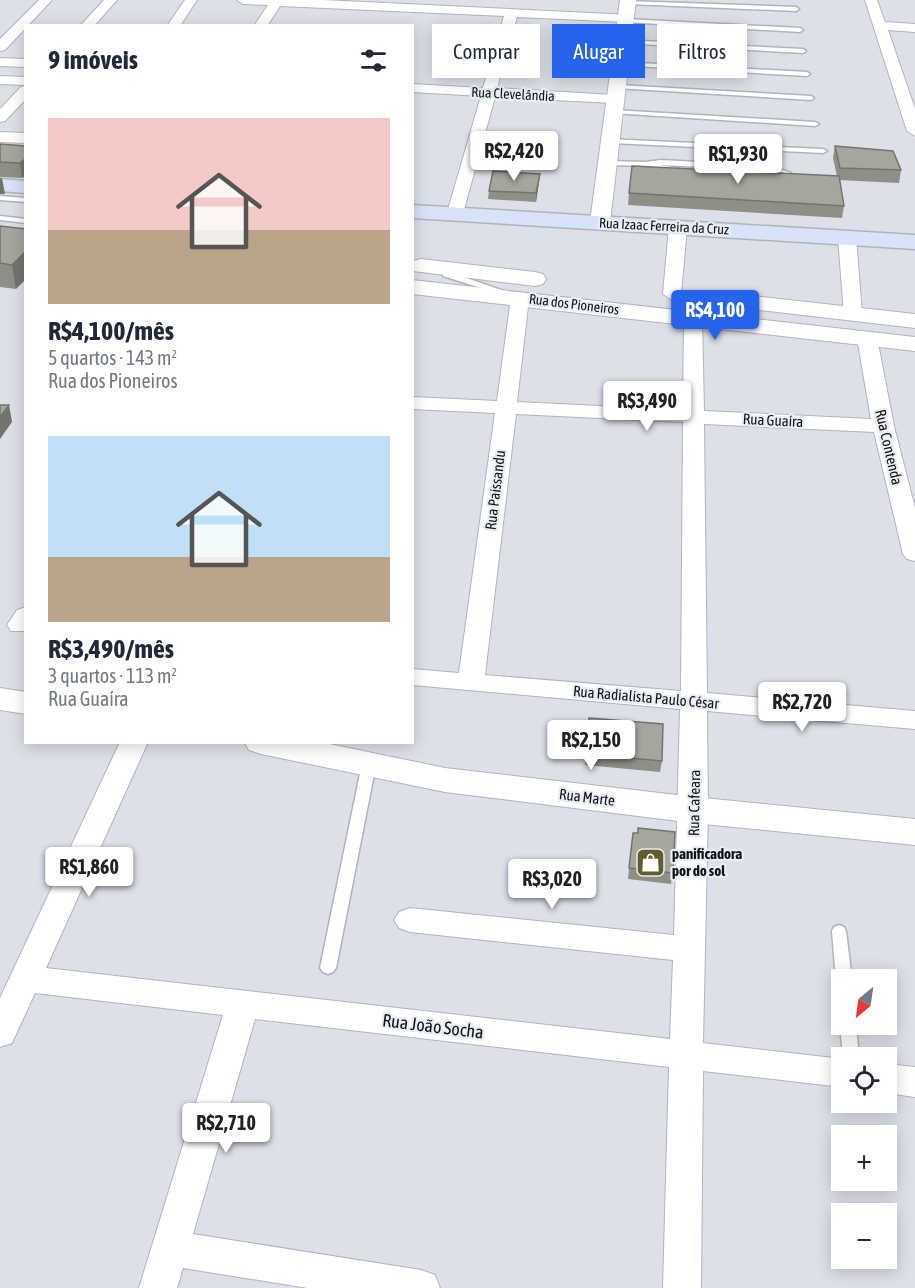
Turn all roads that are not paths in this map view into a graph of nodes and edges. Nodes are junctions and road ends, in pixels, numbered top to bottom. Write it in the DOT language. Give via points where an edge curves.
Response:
graph roads {
  1 [pos="46,0"];
  2 [pos="111,0"];
  3 [pos="191,0"];
  4 [pos="243,0"];
  5 [pos="871,0"];
  6 [pos="277,1"];
  7 [pos="402,7"];
  8 [pos="796,9"];
  9 [pos="627,10"];
  10 [pos="512,12"];
  11 [pos="88,24"];
  12 [pos="173,24"];
  13 [pos="261,24"];
  14 [pos="394,24"];
  15 [pos="879,26"];
  16 [pos="915,28"];
  17 [pos="800,30"];
  18 [pos="645,43"];
  19 [pos="0,47"];
  20 [pos="803,51"];
  21 [pos="0,62"];
  22 [pos="24,63"];
  23 [pos="645,65"];
  24 [pos="807,74"];
  25 [pos="618,78"];
  26 [pos="0,80"];
  27 [pos="24,81"];
  28 [pos="414,88"];
  29 [pos="491,92"];
  30 [pos="23,96"];
  31 [pos="0,98"];
  32 [pos="811,98"];
  33 [pos="615,99"];
  34 [pos="0,117"];
  35 [pos="24,117"];
  36 [pos="816,124"];
  37 [pos="915,131"];
  38 [pos="0,136"];
  39 [pos="24,138"];
  40 [pos="611,141"];
  41 [pos="823,151"];
  42 [pos="608,162"];
  43 [pos="645,164"];
  44 [pos="0,185"];
  45 [pos="24,187"];
  46 [pos="0,198"];
  47 [pos="24,200"];
  48 [pos="414,211"];
  49 [pos="455,213"];
  50 [pos="0,218"];
  51 [pos="24,221"];
  52 [pos="600,222"];
  53 [pos="678,227"];
  54 [pos="0,237"];
  55 [pos="847,237"];
  56 [pos="24,240"];
  57 [pos="915,242"];
  58 [pos="414,266"];
  59 [pos="414,266"];
  60 [pos="558,281"];
  61 [pos="414,287"];
  62 [pos="649,291"];
  63 [pos="672,294"];
  64 [pos="519,298"];
  65 [pos="853,314"];
  66 [pos="693,318"];
  67 [pos="915,321"];
  68 [pos="867,338"];
  69 [pos="915,344"];
  70 [pos="414,403"];
  71 [pos="505,406"];
  72 [pos="693,415"];
  73 [pos="883,426"];
  74 [pos="915,554"];
  75 [pos="414,677"];
  76 [pos="471,681"];
  77 [pos="0,699"];
  78 [pos="694,701"];
  79 [pos="24,703"];
  80 [pos="915,720"];
  81 [pos="133,744"];
  82 [pos="271,744"];
  83 [pos="369,764"];
  84 [pos="694,810"];
  85 [pos="915,832"];
  86 [pos="410,920"];
  87 [pos="839,931"];
  88 [pos="689,949"];
  89 [pos="328,968"];
  90 [pos="843,969"];
  91 [pos="25,979"];
  92 [pos="243,1004"];
  93 [pos="0,1033"];
  94 [pos="686,1055"];
  95 [pos="831,1072"];
  96 [pos="897,1080"];
  97 [pos="915,1082"];
  98 [pos="170,1248"];
  99 [pos="158,1288"];
  100 [pos="421,1288"];
  101 [pos="682,1288"];
  1 -- 19 [label="street"];
  2 -- 11 [label="street"];
  3 -- 12 [label="street"];
  4 -- 6 [label="street"];
  5 -- 15 [label="street"];
  6 -- 7 [label="street"];
  6 -- 13 [label="street"];
  7 -- 10 [label="street"];
  7 -- 14 [label="street"];
  8 -- 9 [label="lane"];
  9 -- 10 [label="street"];
  9 -- 17 [label="lane"];
  10 -- 29 [label="street"];
  15 -- 16 [label="street"];
  15 -- 37 [label="street"];
  18 -- 20 [label="lane"];
  21 -- 22 [label="street"];
  23 -- 24 [label="lane"];
  25 -- 33 [label="street"];
  26 -- 27 [label="street"];
  28 -- 29 [label="street, Rua Clevelândia"];
  29 -- 33 [label="street, Rua Clevelândia"];
  29 -- 49 [label="street"];
  30 -- 31 [label="street"];
  30 -- 34 [label="street"];
  32 -- 33 [label="lane"];
  33 -- 36 [label="lane"];
  33 -- 40 [label="street"];
  34 -- 35 [label="street"];
  38 -- 39 [label="street"];
  40 -- 41 [label="lane"];
  40 -- 42 [label="street"];
  42 -- 43 [label="lane"];
  42 -- 52 [label="street"];
  43 -- 43 [label="lane" via="687,172 779,177 787,173 771,168"];
  44 -- 45 [label="main road"];
  46 -- 47 [label="lane"];
  48 -- 49 [label="main road, Rua Izaac Ferreira da Cruz"];
  49 -- 52 [label="main road, Rua Izaac Ferreira da Cruz"];
  50 -- 51 [label="lane"];
  52 -- 53 [label="main road, Rua Izaac Ferreira da Cruz"];
  53 -- 55 [label="main road, Rua Izaac Ferreira da Cruz"];
  53 -- 63 [label="street"];
  54 -- 56 [label="main road"];
  55 -- 57 [label="main road, Rua Izaac Ferreira da Cruz"];
  55 -- 65 [label="street"];
  58 -- 60 [label="street, Rua dos Pioneiros"];
  59 -- 64 [label="lane" via="457,276"];
  61 -- 64 [label="street, Rua dos Pioneiros"];
  62 -- 63 [label="street"];
  63 -- 65 [label="street"];
  64 -- 66 [label="street, Rua dos Pioneiros"];
  64 -- 71 [label="street, Rua Paissandu"];
  65 -- 67 [label="street"];
  66 -- 68 [label="street, Rua dos Pioneiros"];
  66 -- 72 [label="street, Rua Cafeara"];
  68 -- 69 [label="street, Rua dos Pioneiros"];
  68 -- 73 [label="street, Rua Contenda"];
  70 -- 71 [label="street, Rua Guaíra"];
  71 -- 72 [label="street, Rua Guaíra"];
  71 -- 76 [label="street, Rua Paissandu"];
  72 -- 73 [label="street, Rua Guaíra"];
  72 -- 78 [label="street, Rua Cafeara"];
  73 -- 74 [label="street, Rua Contenda"];
  75 -- 76 [label="street, Rua Radialista Paulo César"];
  76 -- 78 [label="street, Rua Radialista Paulo César"];
  77 -- 79 [label="street"];
  78 -- 80 [label="street, Rua Radialista Paulo César"];
  78 -- 84 [label="street, Rua Cafeara"];
  81 -- 91 [label="street"];
  82 -- 83 [label="street, Rua Marte"];
  83 -- 84 [label="street, Rua Marte" via="445,780"];
  83 -- 89 [label="lane"];
  84 -- 85 [label="street, Rua Marte"];
  84 -- 88 [label="street, Rua Cafeara"];
  86 -- 88 [label="street"];
  87 -- 90 [label="lane"];
  88 -- 94 [label="street, Rua Cafeara"];
  91 -- 92 [label="street, Rua João Socha"];
  91 -- 93 [label="street"];
  92 -- 94 [label="street, Rua João Socha"];
  92 -- 98 [label="street"];
  94 -- 95 [label="street, Rua João Socha"];
  94 -- 101 [label="street, Rua Cafeara"];
  96 -- 97 [label="street"];
  98 -- 99 [label="street"];
  98 -- 100 [label="street"];
}
